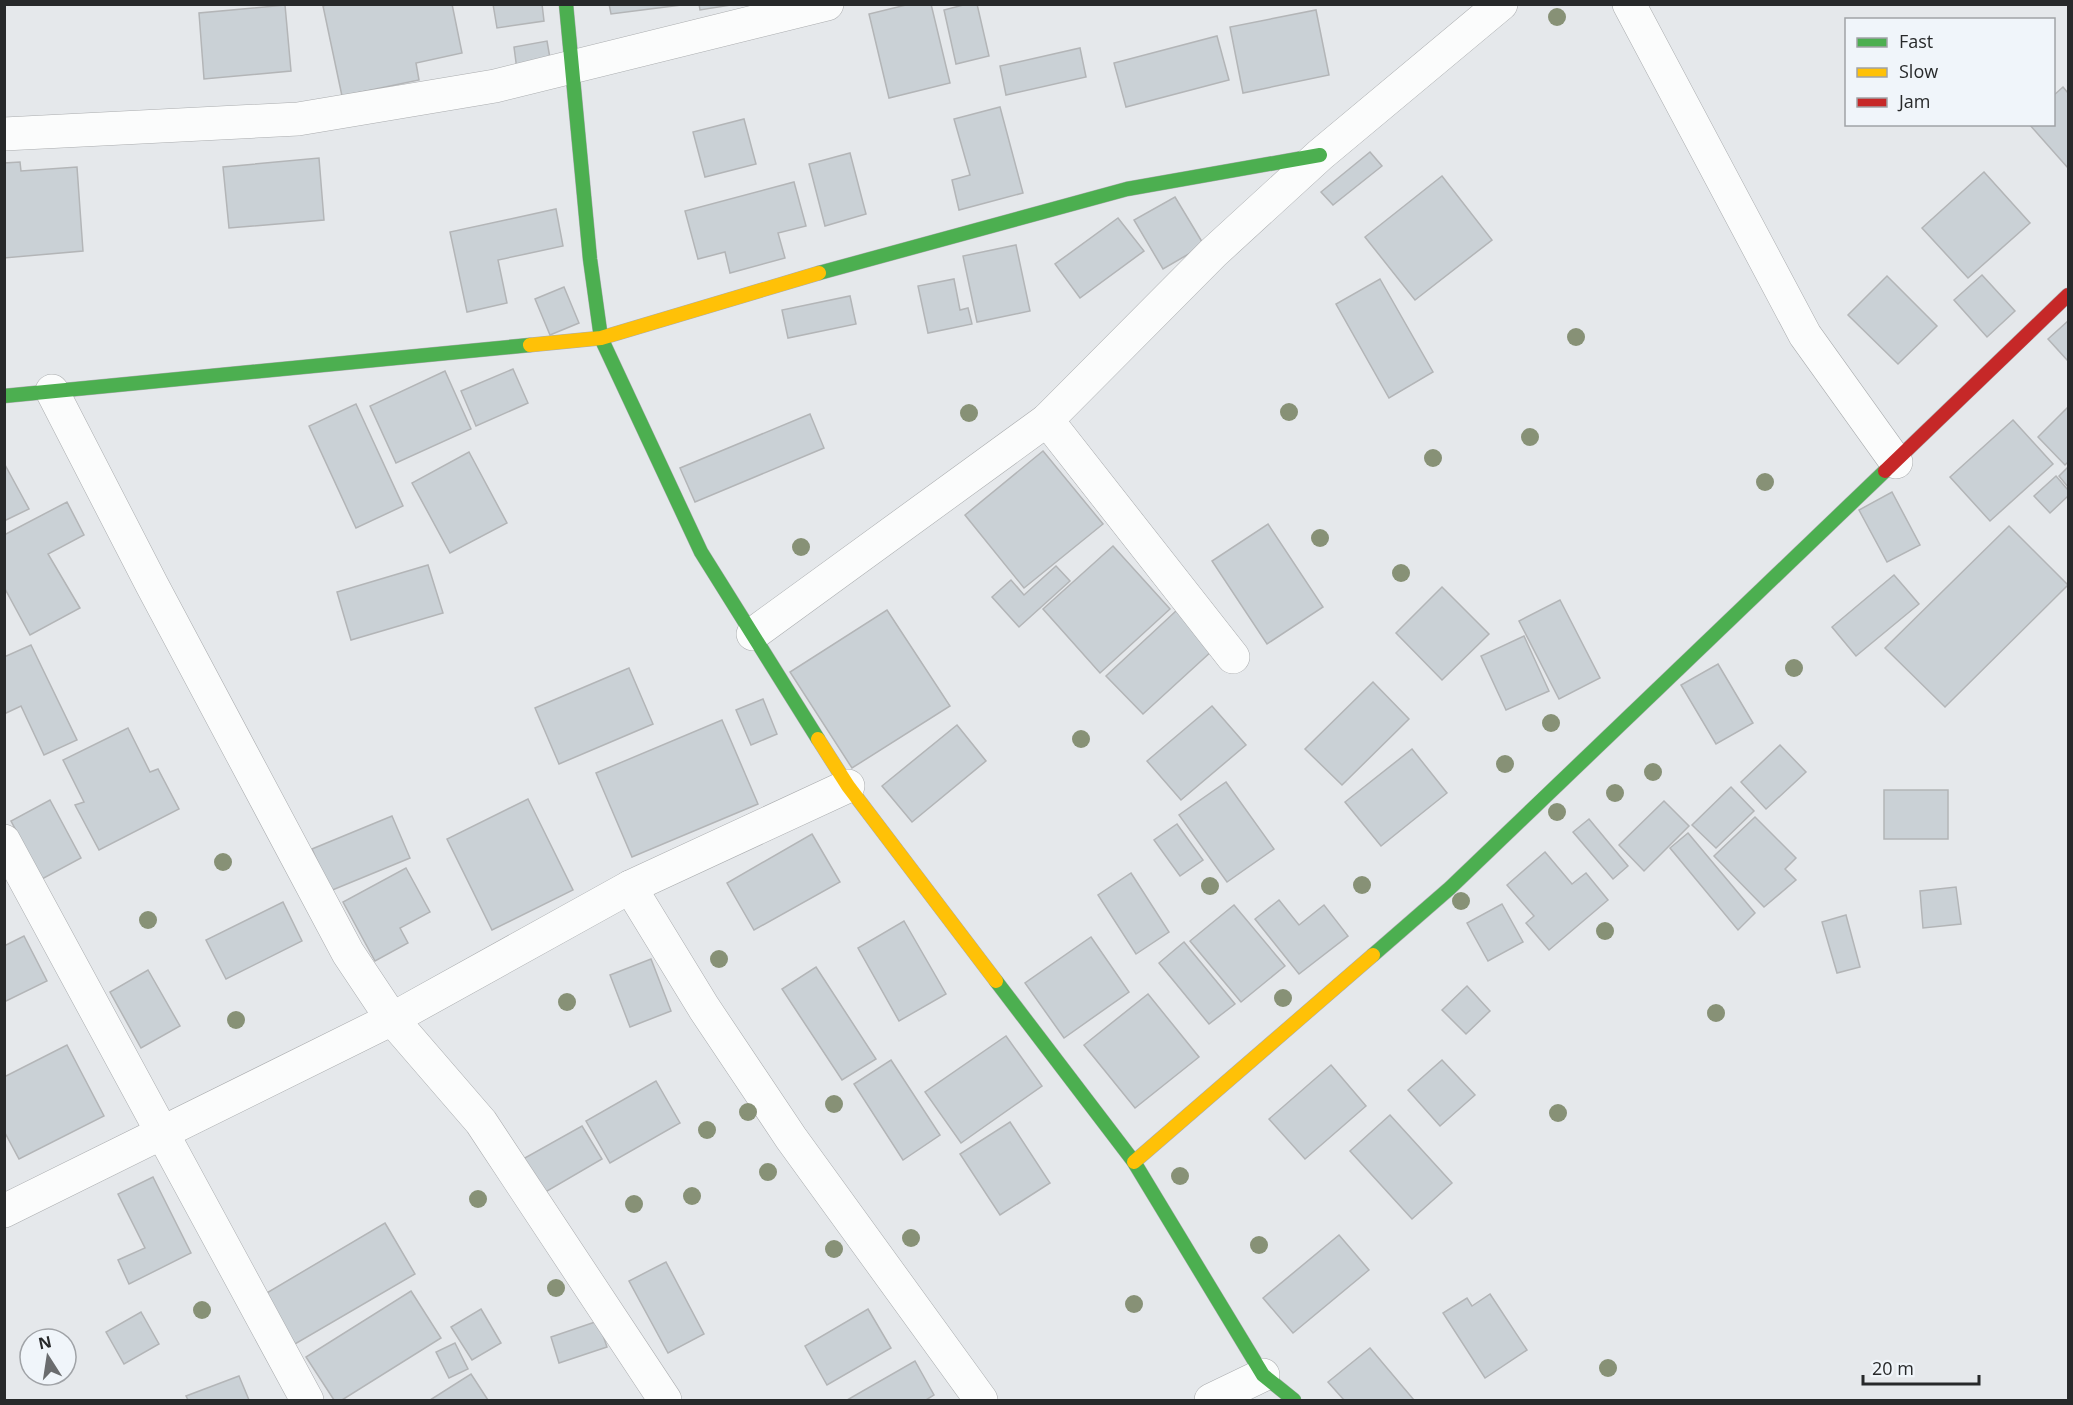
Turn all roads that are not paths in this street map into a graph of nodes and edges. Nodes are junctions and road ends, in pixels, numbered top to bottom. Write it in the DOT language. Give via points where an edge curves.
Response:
graph roads {
  1 [pos="566,4"];
  2 [pos="827,4"];
  3 [pos="1501,4"];
  4 [pos="1629,4"];
  5 [pos="571,69"];
  6 [pos="4,134"];
  7 [pos="1320,155"];
  8 [pos="2068,295"];
  9 [pos="601,338"];
  10 [pos="52,391"];
  11 [pos="4,396"];
  12 [pos="1047,420"];
  13 [pos="1896,462"];
  14 [pos="753,634"];
  15 [pos="1233,657"];
  16 [pos="848,786"];
  17 [pos="4,841"];
  18 [pos="630,887"];
  19 [pos="392,1018"];
  20 [pos="162,1131"];
  21 [pos="1134,1162"];
  22 [pos="4,1211"];
  23 [pos="1263,1375"];
  24 [pos="307,1401"];
  25 [pos="665,1401"];
  26 [pos="981,1401"];
  27 [pos="1211,1401"];
  28 [pos="1294,1401"];
  1 -- 5 [label="street"];
  2 -- 5 [label="street"];
  3 -- 7 [label="street"];
  4 -- 13 [label="street" via="1805,335"];
  5 -- 6 [label="street" via="495,86 298,119"];
  5 -- 9 [label="street"];
  7 -- 9 [label="street" via="1127,189 830,270"];
  7 -- 12 [label="street" via="1213,253"];
  8 -- 13 [label="street"];
  9 -- 10 [label="street"];
  9 -- 14 [label="street" via="701,552"];
  10 -- 11 [label="street"];
  10 -- 19 [label="street" via="348,953"];
  12 -- 14 [label="street"];
  12 -- 15 [label="street"];
  13 -- 21 [label="street" via="1450,888"];
  14 -- 16 [label="street"];
  16 -- 18 [label="street"];
  16 -- 21 [label="street"];
  17 -- 20 [label="street"];
  18 -- 19 [label="street"];
  18 -- 26 [label="street" via="704,1008 791,1138"];
  19 -- 20 [label="street"];
  19 -- 25 [label="street" via="481,1122"];
  20 -- 22 [label="street"];
  20 -- 24 [label="street"];
  21 -- 23 [label="street"];
  23 -- 27 [label="street"];
  23 -- 28 [label="street"];
}
